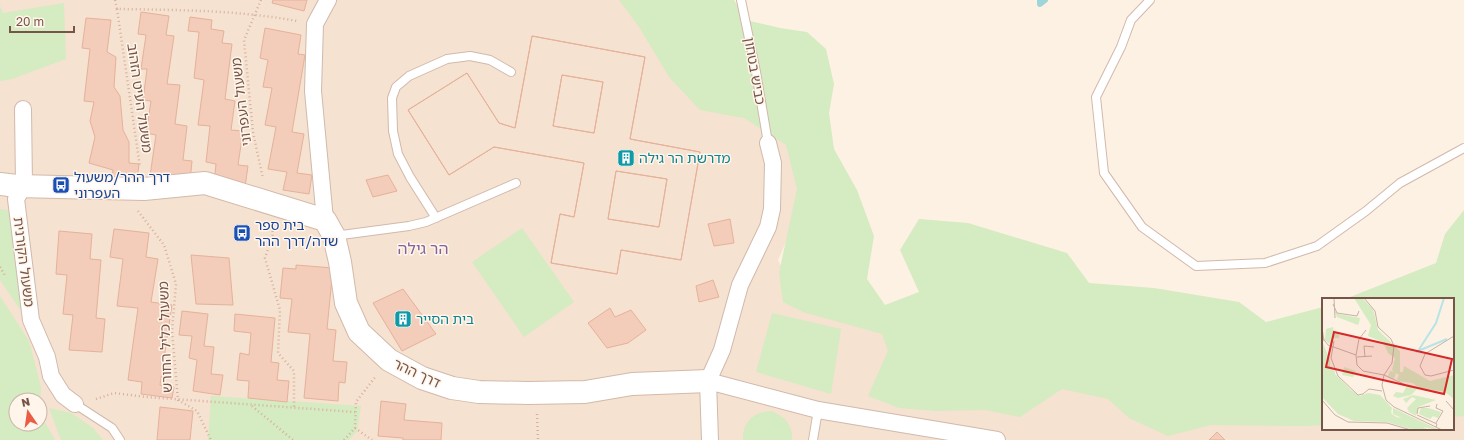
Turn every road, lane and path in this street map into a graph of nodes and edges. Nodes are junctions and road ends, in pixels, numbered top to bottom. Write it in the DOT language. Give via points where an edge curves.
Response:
graph roads {
  1 [pos="115,0"];
  2 [pos="261,0"];
  3 [pos="328,0"];
  4 [pos="741,0"];
  5 [pos="1150,0"];
  6 [pos="117,9"];
  7 [pos="255,15"];
  8 [pos="315,24"];
  9 [pos="511,72"];
  10 [pos="23,109"];
  11 [pos="768,143"];
  12 [pos="1464,148"];
  13 [pos="516,183"];
  14 [pos="0,184"];
  15 [pos="24,185"];
  16 [pos="144,189"];
  17 [pos="270,203"];
  18 [pos="436,218"];
  19 [pos="330,228"];
  20 [pos="388,360"];
  21 [pos="708,382"];
  22 [pos="536,393"];
  23 [pos="178,400"];
  24 [pos="75,404"];
  25 [pos="250,405"];
  26 [pos="294,408"];
  27 [pos="818,410"];
  28 [pos="356,412"];
  29 [pos="355,428"];
  30 [pos="120,440"];
  31 [pos="211,440"];
  32 [pos="293,440"];
  33 [pos="344,440"];
  34 [pos="372,440"];
  35 [pos="538,440"];
  36 [pos="710,440"];
  37 [pos="813,440"];
  38 [pos="997,440"];
  1 -- 6 [label="path, משעול העיט הזהוב"];
  2 -- 7 [label="path, משעול העפרוני"];
  3 -- 8 [label="street"];
  4 -- 11 [label="lane, כביש בטחון"];
  5 -- 12 [label="lane" via="1131,20 1121,48 1096,97 1104,173 1142,226 1196,266 1265,263 1317,246 1400,183"];
  6 -- 7 [label="path"];
  6 -- 16 [label="path, משעול העיט הזהוב"];
  7 -- 8 [label="path"];
  7 -- 17 [label="path, משעול העפרוני" via="244,40 253,132"];
  8 -- 19 [label="street" via="313,91"];
  9 -- 18 [label="lane" via="490,60 470,56 447,59 408,76 396,87 392,98 393,131 398,154"];
  10 -- 15 [label="street, משעול הקורנית"];
  11 -- 21 [label="street" via="773,163 772,209 768,228 740,285 722,350"];
  13 -- 18 [label="lane"];
  14 -- 15 [label="street"];
  15 -- 16 [label="street"];
  15 -- 24 [label="street, משעול הקורנית" via="16,199 31,320 52,376 63,394"];
  16 -- 17 [label="street" via="205,183"];
  16 -- 23 [label="path, משעול כליל החורש" via="137,210 164,245 176,284 172,331"];
  17 -- 19 [label="street"];
  17 -- 26 [label="path, משעול העפרוני" via="273,234 265,258 280,310 278,353 294,371"];
  18 -- 19 [label="lane" via="409,226"];
  19 -- 20 [label="street, דרך ההר" via="340,262 346,303 359,332"];
  20 -- 22 [label="street, דרך ההר" via="422,378 452,388 479,392"];
  20 -- 28 [label="path" via="356,402"];
  21 -- 22 [label="street, דרך ההר" via="632,384 585,392"];
  21 -- 27 [label="street"];
  21 -- 36 [label="street"];
  22 -- 35 [label="path"];
  23 -- 24 [label="path" via="114,393"];
  23 -- 25 [label="path"];
  23 -- 31 [label="path" via="197,411"];
  24 -- 30 [label="lane" via="112,428"];
  25 -- 26 [label="path"];
  25 -- 32 [label="path"];
  26 -- 28 [label="path"];
  27 -- 37 [label="lane"];
  27 -- 38 [label="street"];
  28 -- 29 [label="path"];
  29 -- 33 [label="path"];
  29 -- 34 [label="path"];
}
